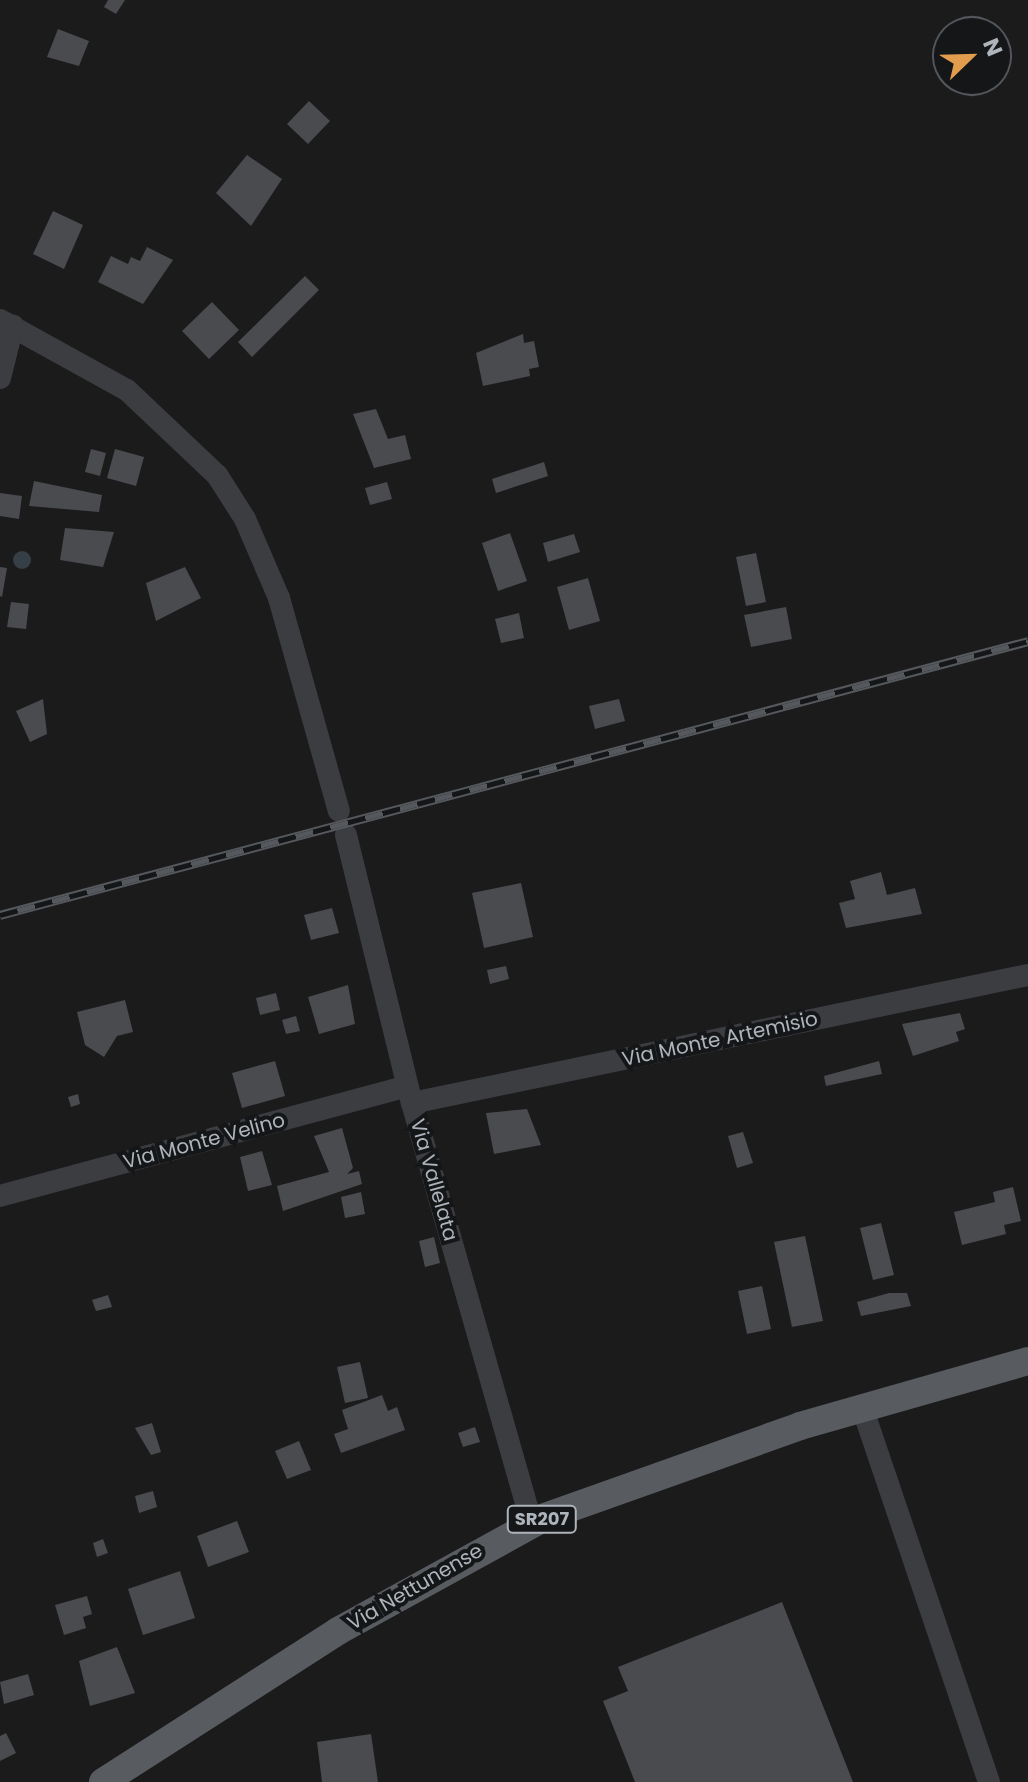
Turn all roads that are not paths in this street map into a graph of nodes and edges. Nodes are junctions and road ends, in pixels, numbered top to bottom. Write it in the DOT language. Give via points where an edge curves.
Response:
graph roads {
  1 [pos="6,323"];
  2 [pos="0,378"];
  3 [pos="339,811"];
  4 [pos="346,835"];
  5 [pos="1028,975"];
  6 [pos="410,1094"];
  7 [pos="0,1196"];
  8 [pos="1028,1361"];
  9 [pos="862,1407"];
  10 [pos="532,1523"];
  11 [pos="103,1782"];
  12 [pos="989,1782"];
  1 -- 2 [label="street"];
  1 -- 3 [label="street" via="151,408 228,492 279,598"];
  4 -- 6 [label="street, Via Vallelata"];
  5 -- 6 [label="street, Via Monte Artemisio"];
  6 -- 7 [label="street, Via Monte Velino"];
  6 -- 10 [label="street, Via Vallelata"];
  8 -- 9 [label="main road, Via Nettunense / SR207"];
  9 -- 10 [label="main road, Via Nettunense / SR207"];
  9 -- 12 [label="street"];
  10 -- 11 [label="main road, Via Nettunense / SR207" via="338,1631"];
}
